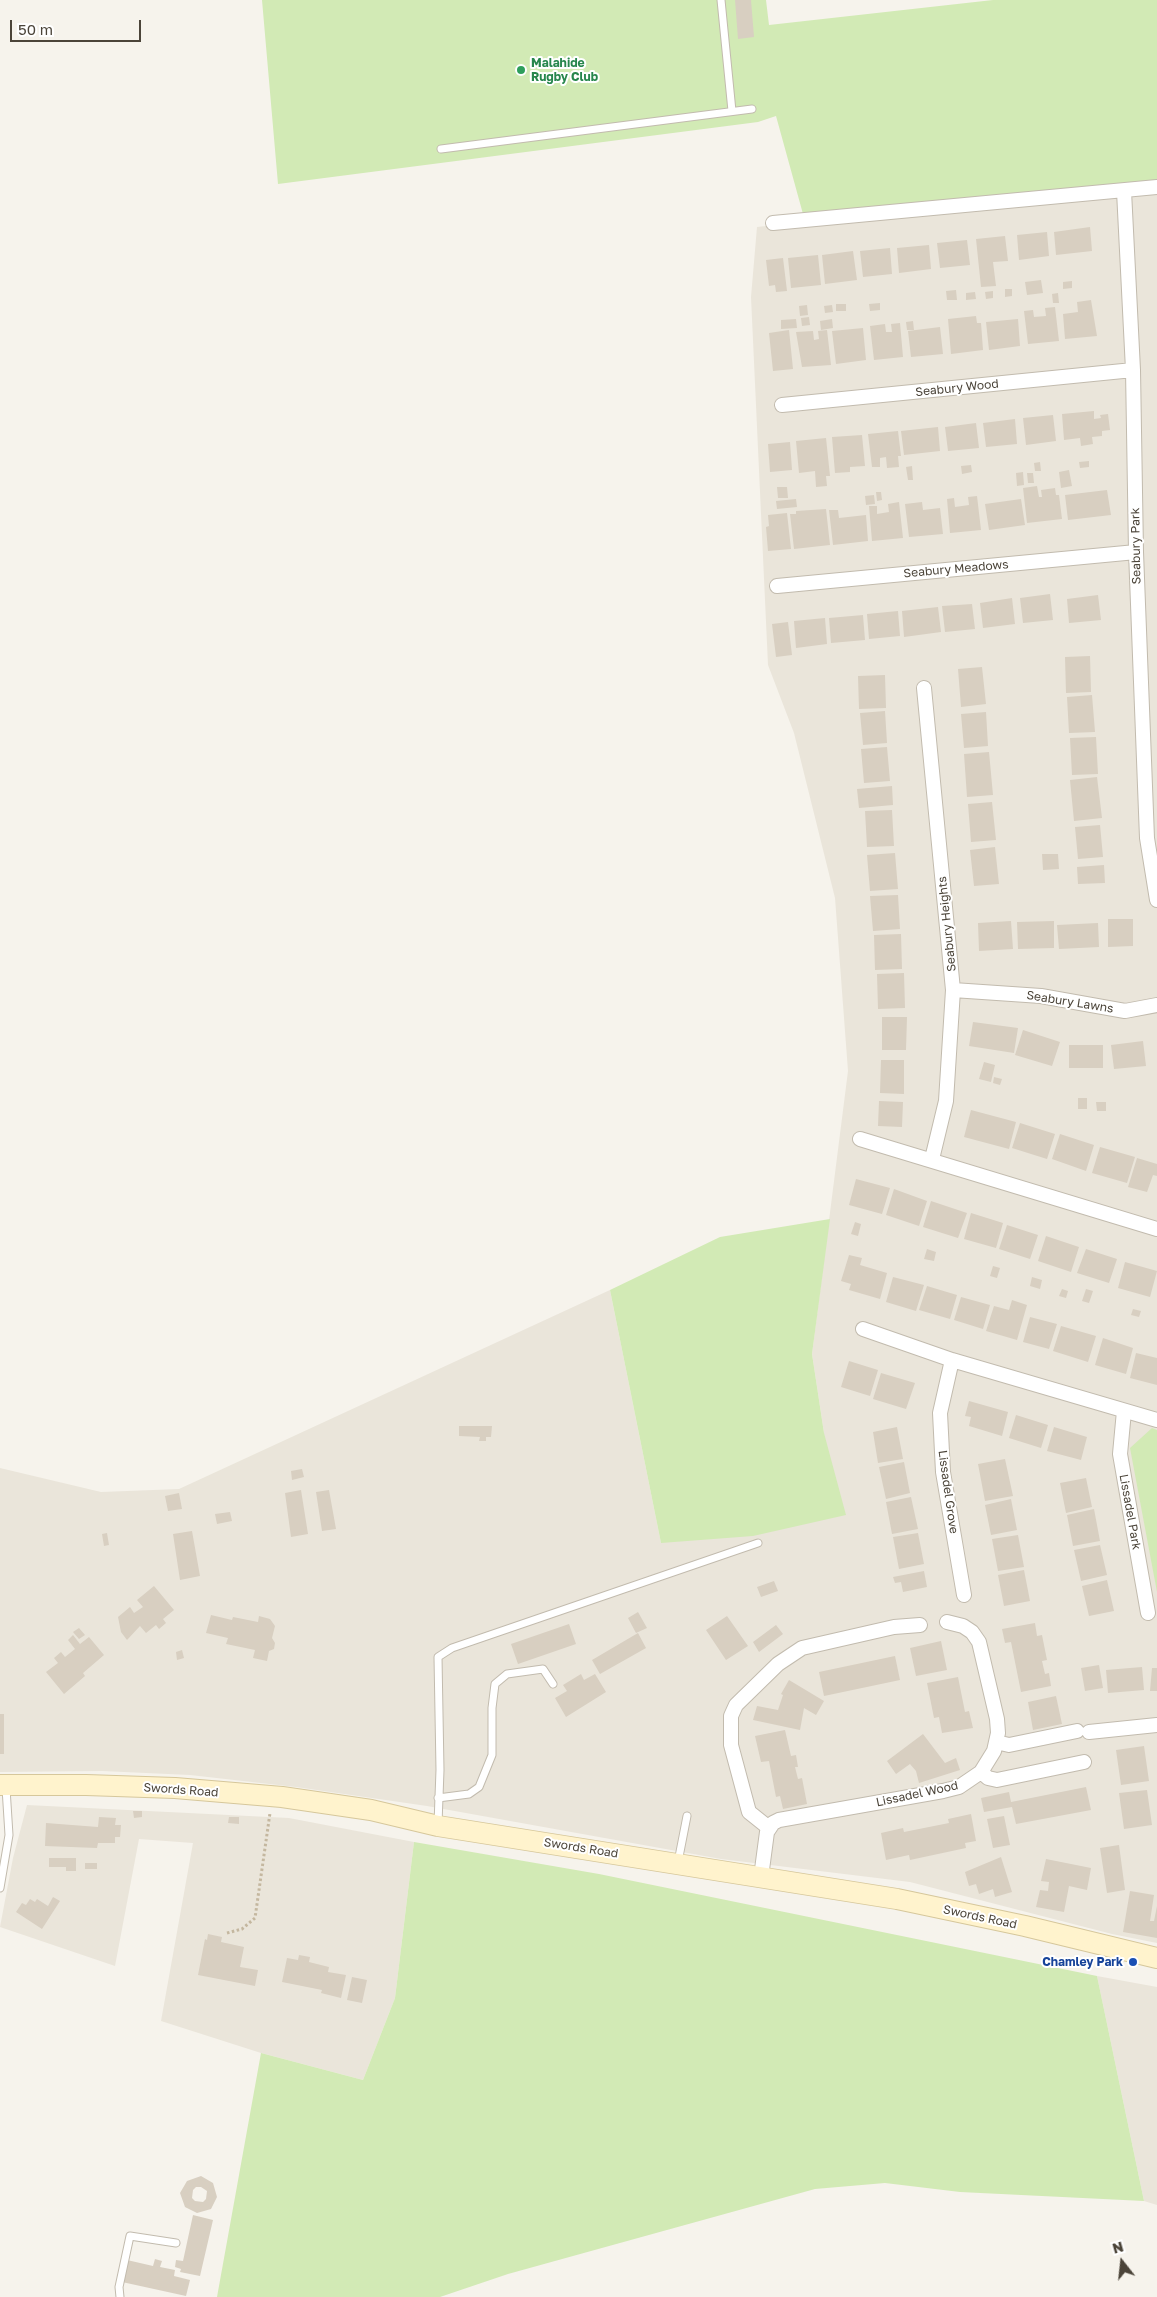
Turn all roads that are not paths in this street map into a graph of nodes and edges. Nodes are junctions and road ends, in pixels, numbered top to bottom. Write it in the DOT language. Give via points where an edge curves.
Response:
graph roads {
  1 [pos="721,0"];
  2 [pos="752,109"];
  3 [pos="732,111"];
  4 [pos="441,149"];
  5 [pos="1157,188"];
  6 [pos="1124,191"];
  7 [pos="773,223"];
  8 [pos="1133,370"];
  9 [pos="782,405"];
  10 [pos="1136,552"];
  11 [pos="777,586"];
  12 [pos="924,688"];
  13 [pos="1152,838"];
  14 [pos="1157,900"];
  15 [pos="953,990"];
  16 [pos="1157,1005"];
  17 [pos="860,1139"];
  18 [pos="932,1159"];
  19 [pos="1157,1229"];
  20 [pos="863,1329"];
  21 [pos="952,1360"];
  22 [pos="1124,1411"];
  23 [pos="1157,1420"];
  24 [pos="758,1543"];
  25 [pos="964,1595"];
  26 [pos="1148,1613"];
  27 [pos="947,1622"];
  28 [pos="920,1625"];
  29 [pos="553,1684"];
  30 [pos="1157,1725"];
  31 [pos="996,1742"];
  32 [pos="1084,1762"];
  33 [pos="981,1772"];
  34 [pos="3,1785"];
  35 [pos="438,1798"];
  36 [pos="687,1816"];
  37 [pos="438,1826"];
  38 [pos="768,1828"];
  39 [pos="677,1864"];
  40 [pos="761,1877"];
  41 [pos="0,1888"];
  42 [pos="1157,1958"];
  43 [pos="176,2243"];
  44 [pos="120,2297"];
  1 -- 3 [label="lane"];
  2 -- 3 [label="lane"];
  3 -- 4 [label="lane"];
  5 -- 6 [label="street"];
  6 -- 7 [label="street"];
  6 -- 8 [label="street, Seabury Park"];
  8 -- 9 [label="street, Seabury Wood"];
  8 -- 10 [label="street, Seabury Park"];
  10 -- 11 [label="street, Seabury Meadows"];
  10 -- 13 [label="street, Seabury Park"];
  12 -- 15 [label="street, Seabury Heights"];
  13 -- 14 [label="street, Seabury Park"];
  15 -- 16 [label="street, Seabury Lawns" via="1041,996 1125,1011"];
  15 -- 18 [label="street, Seabury Heights" via="946,1102"];
  17 -- 18 [label="street"];
  18 -- 19 [label="street"];
  20 -- 21 [label="street"];
  21 -- 22 [label="street"];
  21 -- 25 [label="street, Lissadel Grove" via="940,1413 943,1472"];
  22 -- 23 [label="street"];
  22 -- 26 [label="street, Lissadel Park" via="1120,1454"];
  24 -- 35 [label="lane" via="452,1648 438,1657"];
  27 -- 31 [label="street, Lissadel Wood" via="963,1626 979,1642 997,1719"];
  28 -- 38 [label="street" via="894,1627 802,1648 778,1664 736,1705 731,1716 731,1745 749,1812"];
  29 -- 35 [label="lane" via="543,1670 508,1674 495,1684 492,1755 480,1788 469,1794"];
  30 -- 31 [label="street" via="1083,1731 1009,1745"];
  31 -- 33 [label="street, Lissadel Wood"];
  32 -- 33 [label="street" via="996,1780"];
  33 -- 38 [label="street, Lissadel Wood" via="959,1787 779,1820"];
  34 -- 37 [label="main road, Swords Road" via="175,1788 282,1797 371,1810"];
  34 -- 41 [label="lane" via="9,1835"];
  35 -- 37 [label="lane"];
  36 -- 39 [label="lane"];
  37 -- 39 [label="main road, Swords Road"];
  38 -- 40 [label="street"];
  39 -- 40 [label="main road, Swords Road"];
  40 -- 42 [label="main road, Swords Road" via="897,1899"];
  43 -- 44 [label="lane" via="130,2236 119,2287"];
}
